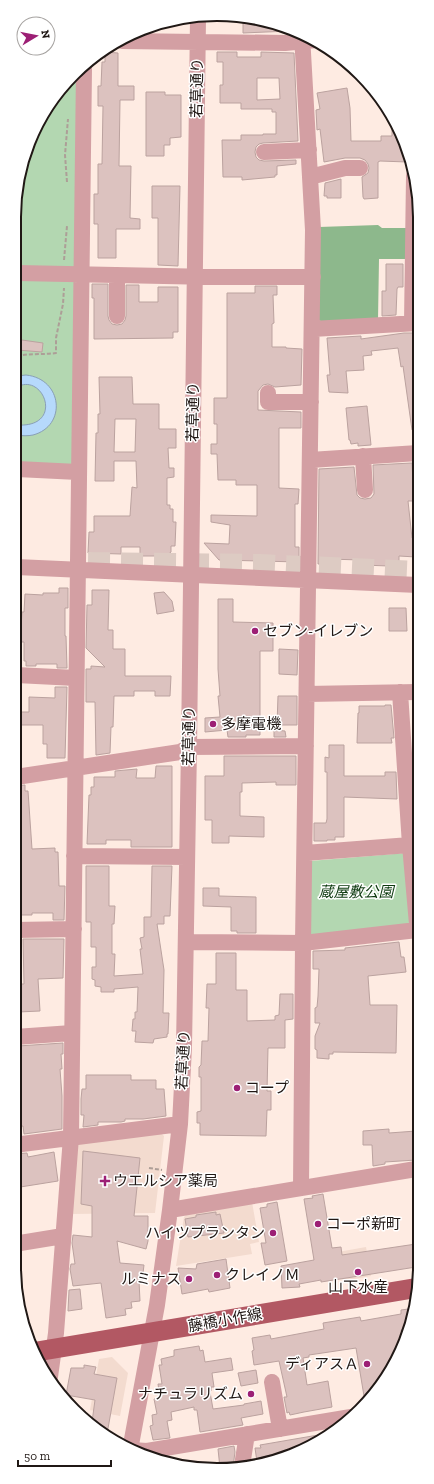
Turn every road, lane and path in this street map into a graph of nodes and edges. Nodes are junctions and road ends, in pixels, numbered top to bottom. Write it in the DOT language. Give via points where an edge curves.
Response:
graph roads {
  1 [pos="198,22"];
  2 [pos="302,40"];
  3 [pos="130,41"];
  4 [pos="197,42"];
  5 [pos="306,42"];
  6 [pos="84,73"];
  7 [pos="69,115"];
  8 [pos="309,150"];
  9 [pos="264,152"];
  10 [pos="360,168"];
  11 [pos="310,177"];
  12 [pos="68,185"];
  13 [pos="68,221"];
  14 [pos="21,273"];
  15 [pos="64,274"];
  16 [pos="81,274"];
  17 [pos="117,275"];
  18 [pos="194,276"];
  19 [pos="313,277"];
  20 [pos="117,316"];
  21 [pos="413,323"];
  22 [pos="312,329"];
  23 [pos="21,355"];
  24 [pos="268,393"];
  25 [pos="311,402"];
  26 [pos="413,453"];
  27 [pos="363,456"];
  28 [pos="310,460"];
  29 [pos="21,469"];
  30 [pos="78,472"];
  31 [pos="365,490"];
  32 [pos="21,567"];
  33 [pos="78,570"];
  34 [pos="191,575"];
  35 [pos="308,580"];
  36 [pos="413,585"];
  37 [pos="21,675"];
  38 [pos="76,678"];
  39 [pos="400,692"];
  40 [pos="413,692"];
  41 [pos="307,694"];
  42 [pos="306,746"];
  43 [pos="189,747"];
  44 [pos="75,768"];
  45 [pos="21,776"];
  46 [pos="413,846"];
  47 [pos="305,853"];
  48 [pos="74,856"];
  49 [pos="187,857"];
  50 [pos="74,929"];
  51 [pos="21,930"];
  52 [pos="413,930"];
  53 [pos="186,942"];
  54 [pos="303,944"];
  55 [pos="72,1033"];
  56 [pos="21,1037"];
  57 [pos="180,1124"];
  58 [pos="71,1137"];
  59 [pos="21,1144"];
  60 [pos="149,1168"];
  61 [pos="413,1169"];
  62 [pos="163,1170"];
  63 [pos="301,1188"];
  64 [pos="170,1210"];
  65 [pos="63,1236"];
  66 [pos="21,1243"];
  67 [pos="412,1289"];
  68 [pos="151,1332"];
  69 [pos="55,1348"];
  70 [pos="40,1351"];
  71 [pos="51,1371"];
  72 [pos="272,1382"];
  73 [pos="340,1419"];
  74 [pos="280,1429"];
  75 [pos="247,1434"];
  76 [pos="132,1444"];
  77 [pos="149,1451"];
  78 [pos="243,1461"];
  1 -- 4 [label="street, 若草通り"];
  2 -- 4 [label="street" via="294,43"];
  3 -- 4 [label="street"];
  4 -- 18 [label="street, 若草通り"];
  5 -- 8 [label="street"];
  6 -- 16 [label="street"];
  7 -- 12 [label="path" via="65,155"];
  8 -- 9 [label="street"];
  8 -- 11 [label="street"];
  10 -- 11 [label="street" via="345,168"];
  11 -- 19 [label="street"];
  13 -- 15 [label="path"];
  14 -- 15 [label="street"];
  15 -- 16 [label="street"];
  15 -- 23 [label="path" via="63,304 56,338 56,353"];
  16 -- 17 [label="street"];
  16 -- 30 [label="street"];
  17 -- 18 [label="street"];
  17 -- 20 [label="street"];
  18 -- 19 [label="street"];
  18 -- 34 [label="street, 若草通り"];
  19 -- 22 [label="street"];
  21 -- 22 [label="street"];
  22 -- 25 [label="street"];
  24 -- 25 [label="street" via="268,402"];
  25 -- 28 [label="street"];
  26 -- 27 [label="street"];
  27 -- 28 [label="street"];
  27 -- 31 [label="street"];
  28 -- 35 [label="street"];
  29 -- 30 [label="street"];
  30 -- 33 [label="street"];
  32 -- 33 [label="street"];
  33 -- 34 [label="street"];
  33 -- 38 [label="street"];
  34 -- 35 [label="street"];
  34 -- 43 [label="street, 若草通り"];
  35 -- 36 [label="street"];
  35 -- 41 [label="street"];
  37 -- 38 [label="street"];
  38 -- 44 [label="street"];
  39 -- 40 [label="street"];
  39 -- 41 [label="street"];
  39 -- 46 [label="street"];
  41 -- 42 [label="street"];
  42 -- 43 [label="street"];
  42 -- 47 [label="street"];
  43 -- 44 [label="street" via="180,752"];
  43 -- 49 [label="street, 若草通り"];
  44 -- 45 [label="street"];
  44 -- 48 [label="street"];
  46 -- 47 [label="street"];
  47 -- 54 [label="street"];
  48 -- 49 [label="street"];
  48 -- 50 [label="street"];
  49 -- 53 [label="street, 若草通り"];
  50 -- 51 [label="street"];
  50 -- 55 [label="street"];
  52 -- 54 [label="street"];
  53 -- 54 [label="street"];
  53 -- 57 [label="street, 若草通り"];
  54 -- 63 [label="street"];
  55 -- 56 [label="street"];
  55 -- 58 [label="street"];
  57 -- 58 [label="street"];
  57 -- 64 [label="street, 若草通り"];
  58 -- 59 [label="street"];
  58 -- 65 [label="street"];
  60 -- 62 [label="path"];
  61 -- 63 [label="street"];
  63 -- 64 [label="street"];
  64 -- 68 [label="street, 若草通り"];
  65 -- 66 [label="street"];
  65 -- 69 [label="street"];
  67 -- 68 [label="main road, 藤橋小作線"];
  68 -- 69 [label="main road, 藤橋小作線"];
  68 -- 76 [label="street, 若草通り"];
  69 -- 70 [label="main road, 藤橋小作線"];
  69 -- 71 [label="street"];
  72 -- 74 [label="street"];
  73 -- 74 [label="street"];
  74 -- 75 [label="street"];
  75 -- 77 [label="street"];
  75 -- 78 [label="street"];
}
